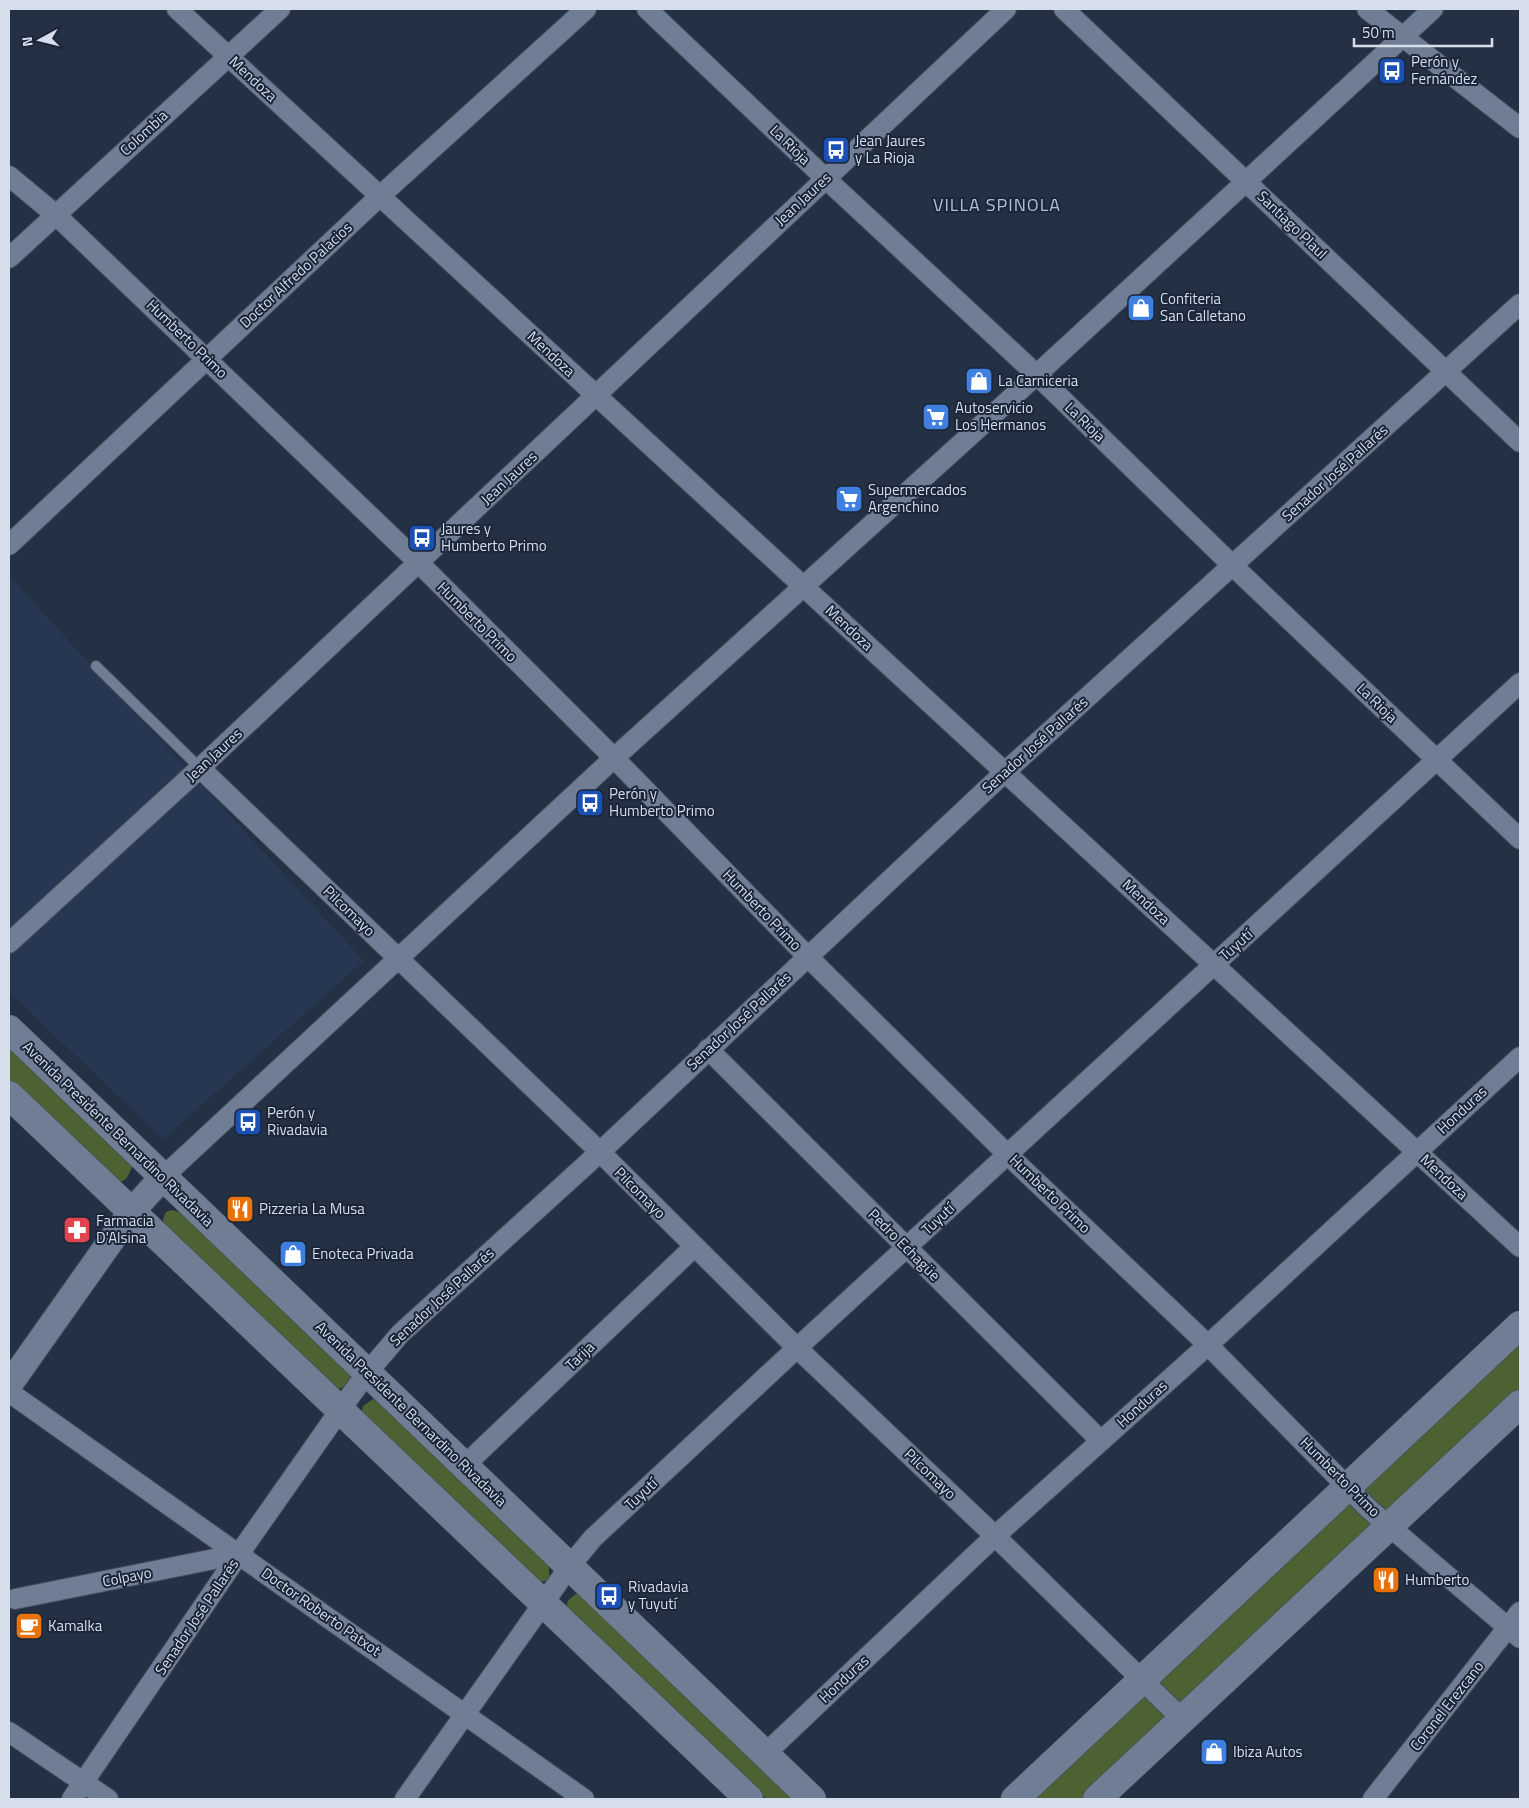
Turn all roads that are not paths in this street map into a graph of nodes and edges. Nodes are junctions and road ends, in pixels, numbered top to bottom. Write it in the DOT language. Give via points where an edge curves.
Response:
graph roads {
  1 [pos="176,9"];
  2 [pos="280,9"];
  3 [pos="586,9"];
  4 [pos="647,9"];
  5 [pos="1006,9"];
  6 [pos="1064,9"];
  7 [pos="1367,9"];
  8 [pos="1432,9"];
  9 [pos="1402,37"];
  10 [pos="228,56"];
  11 [pos="1520,128"];
  12 [pos="9,176"];
  13 [pos="825,178"];
  14 [pos="1245,181"];
  15 [pos="380,196"];
  16 [pos="56,214"];
  17 [pos="9,258"];
  18 [pos="1520,304"];
  19 [pos="207,358"];
  20 [pos="1446,372"];
  21 [pos="1036,374"];
  22 [pos="596,396"];
  23 [pos="1520,442"];
  24 [pos="9,545"];
  25 [pos="419,563"];
  26 [pos="1233,566"];
  27 [pos="803,586"];
  28 [pos="96,666"];
  29 [pos="1520,683"];
  30 [pos="614,758"];
  31 [pos="1438,760"];
  32 [pos="200,768"];
  33 [pos="1005,772"];
  34 [pos="1520,839"];
  35 [pos="9,943"];
  36 [pos="807,956"];
  37 [pos="399,959"];
  38 [pos="1214,965"];
  39 [pos="9,1029"];
  40 [pos="708,1050"];
  41 [pos="1520,1057"];
  42 [pos="9,1095"];
  43 [pos="600,1152"];
  44 [pos="1417,1152"];
  45 [pos="1008,1155"];
  46 [pos="163,1177"];
  47 [pos="132,1211"];
  48 [pos="694,1247"];
  49 [pos="907,1248"];
  50 [pos="1520,1248"];
  51 [pos="1520,1325"];
  52 [pos="1208,1345"];
  53 [pos="797,1348"];
  54 [pos="368,1373"];
  55 [pos="9,1385"];
  56 [pos="9,1392"];
  57 [pos="1520,1404"];
  58 [pos="340,1410"];
  59 [pos="1100,1441"];
  60 [pos="465,1465"];
  61 [pos="1348,1486"];
  62 [pos="1390,1527"];
  63 [pos="995,1536"];
  64 [pos="239,1554"];
  65 [pos="569,1567"];
  66 [pos="11,1600"];
  67 [pos="544,1604"];
  68 [pos="1520,1612"];
  69 [pos="1514,1633"];
  70 [pos="1142,1680"];
  71 [pos="465,1714"];
  72 [pos="1182,1719"];
  73 [pos="9,1732"];
  74 [pos="765,1754"];
  75 [pos="84,1782"];
  76 [pos="72,1799"];
  77 [pos="108,1799"];
  78 [pos="405,1799"];
  79 [pos="584,1799"];
  80 [pos="749,1799"];
  81 [pos="812,1799"];
  82 [pos="1015,1799"];
  83 [pos="1097,1799"];
  84 [pos="1373,1799"];
  1 -- 10 [label="street, Mendoza"];
  2 -- 10 [label="street, Colombia"];
  3 -- 15 [label="street, Doctor Alfredo Palacios"];
  4 -- 13 [label="street, La Rioja"];
  5 -- 13 [label="street, Jean Jaures"];
  6 -- 14 [label="street, Santiago Plaul"];
  7 -- 9 [label="street"];
  8 -- 9 [label="street"];
  9 -- 11 [label="street"];
  9 -- 14 [label="street"];
  10 -- 15 [label="street, Mendoza"];
  10 -- 16 [label="street, Colombia"];
  12 -- 16 [label="street, Humberto Primo"];
  13 -- 21 [label="street, La Rioja"];
  13 -- 22 [label="street, Jean Jaures"];
  14 -- 20 [label="street, Santiago Plaul"];
  14 -- 21 [label="street"];
  15 -- 19 [label="street, Doctor Alfredo Palacios"];
  15 -- 22 [label="street, Mendoza"];
  16 -- 17 [label="street, Colombia"];
  16 -- 19 [label="street, Humberto Primo"];
  18 -- 20 [label="street, Senador José Pallarés"];
  19 -- 24 [label="street, Doctor Alfredo Palacios"];
  19 -- 25 [label="street, Humberto Primo"];
  20 -- 23 [label="street, Santiago Plaul"];
  20 -- 26 [label="street, Senador José Pallarés"];
  21 -- 26 [label="street, La Rioja"];
  21 -- 27 [label="street"];
  22 -- 25 [label="street, Jean Jaures"];
  22 -- 27 [label="street, Mendoza"];
  25 -- 30 [label="street, Humberto Primo"];
  25 -- 32 [label="street, Jean Jaures"];
  26 -- 31 [label="street, La Rioja"];
  26 -- 33 [label="street, Senador José Pallarés"];
  27 -- 30 [label="street"];
  27 -- 33 [label="street, Mendoza"];
  28 -- 32 [label="lane, Pilcomayo"];
  29 -- 31 [label="street, Tuyutí"];
  30 -- 36 [label="street, Humberto Primo"];
  30 -- 37 [label="street"];
  31 -- 34 [label="street, La Rioja"];
  31 -- 38 [label="street, Tuyutí"];
  32 -- 35 [label="street, Jean Jaures"];
  32 -- 37 [label="street, Pilcomayo"];
  33 -- 36 [label="street, Senador José Pallarés"];
  33 -- 38 [label="street, Mendoza"];
  36 -- 40 [label="street, Senador José Pallarés"];
  36 -- 45 [label="street, Humberto Primo"];
  37 -- 43 [label="street, Pilcomayo"];
  37 -- 46 [label="street"];
  38 -- 44 [label="street, Mendoza"];
  38 -- 45 [label="street, Tuyutí"];
  39 -- 46 [label="main road, Avenida Presidente Bernardino Rivadavia"];
  40 -- 43 [label="street, Senador José Pallarés"];
  40 -- 49 [label="street, Pedro Echagüe"];
  41 -- 44 [label="street, Honduras"];
  42 -- 47 [label="main road"];
  43 -- 48 [label="street, Pilcomayo"];
  43 -- 54 [label="street, Senador José Pallarés" via="400,1334"];
  44 -- 50 [label="street, Mendoza"];
  44 -- 52 [label="street, Honduras"];
  45 -- 49 [label="street, Tuyutí"];
  45 -- 52 [label="street, Humberto Primo"];
  46 -- 47 [label="street"];
  46 -- 54 [label="main road, Avenida Presidente Bernardino Rivadavia"];
  47 -- 55 [label="street"];
  47 -- 58 [label="main road"];
  48 -- 53 [label="street, Pilcomayo"];
  48 -- 60 [label="street, Tarija"];
  49 -- 53 [label="street, Tuyutí"];
  49 -- 59 [label="street, Pedro Echagüe"];
  51 -- 61 [label="main road"];
  52 -- 59 [label="street, Honduras"];
  52 -- 61 [label="street, Humberto Primo"];
  53 -- 63 [label="street, Pilcomayo"];
  53 -- 65 [label="street, Tuyutí" via="593,1538"];
  54 -- 58 [label="street, Senador José Pallarés"];
  54 -- 60 [label="main road, Avenida Presidente Bernardino Rivadavia"];
  56 -- 64 [label="street, Doctor Roberto Patxot"];
  57 -- 62 [label="main road"];
  58 -- 64 [label="street, Senador José Pallarés"];
  58 -- 67 [label="main road"];
  59 -- 63 [label="street, Honduras"];
  60 -- 65 [label="main road, Avenida Presidente Bernardino Rivadavia"];
  61 -- 62 [label="street, Humberto Primo"];
  61 -- 70 [label="main road"];
  62 -- 69 [label="street, Humberto Primo"];
  62 -- 72 [label="main road"];
  63 -- 70 [label="street, Pilcomayo"];
  63 -- 74 [label="street, Honduras"];
  64 -- 66 [label="street, Colpayo"];
  64 -- 71 [label="street, Doctor Roberto Patxot"];
  64 -- 75 [label="street, Senador José Pallarés"];
  65 -- 67 [label="street, Tuyutí"];
  65 -- 74 [label="main road, Avenida Presidente Bernardino Rivadavia"];
  67 -- 71 [label="street, Tuyutí"];
  67 -- 80 [label="main road"];
  68 -- 69 [label="street, Coronel Erezcano"];
  69 -- 84 [label="street, Coronel Erezcano"];
  70 -- 72 [label="street, Pilcomayo"];
  70 -- 82 [label="main road"];
  71 -- 78 [label="street, Tuyutí"];
  71 -- 79 [label="street, Doctor Roberto Patxot"];
  72 -- 83 [label="main road"];
  73 -- 75 [label="street"];
  74 -- 81 [label="main road, Avenida Presidente Bernardino Rivadavia"];
  75 -- 76 [label="street, Senador José Pallarés"];
  75 -- 77 [label="street"];
}
